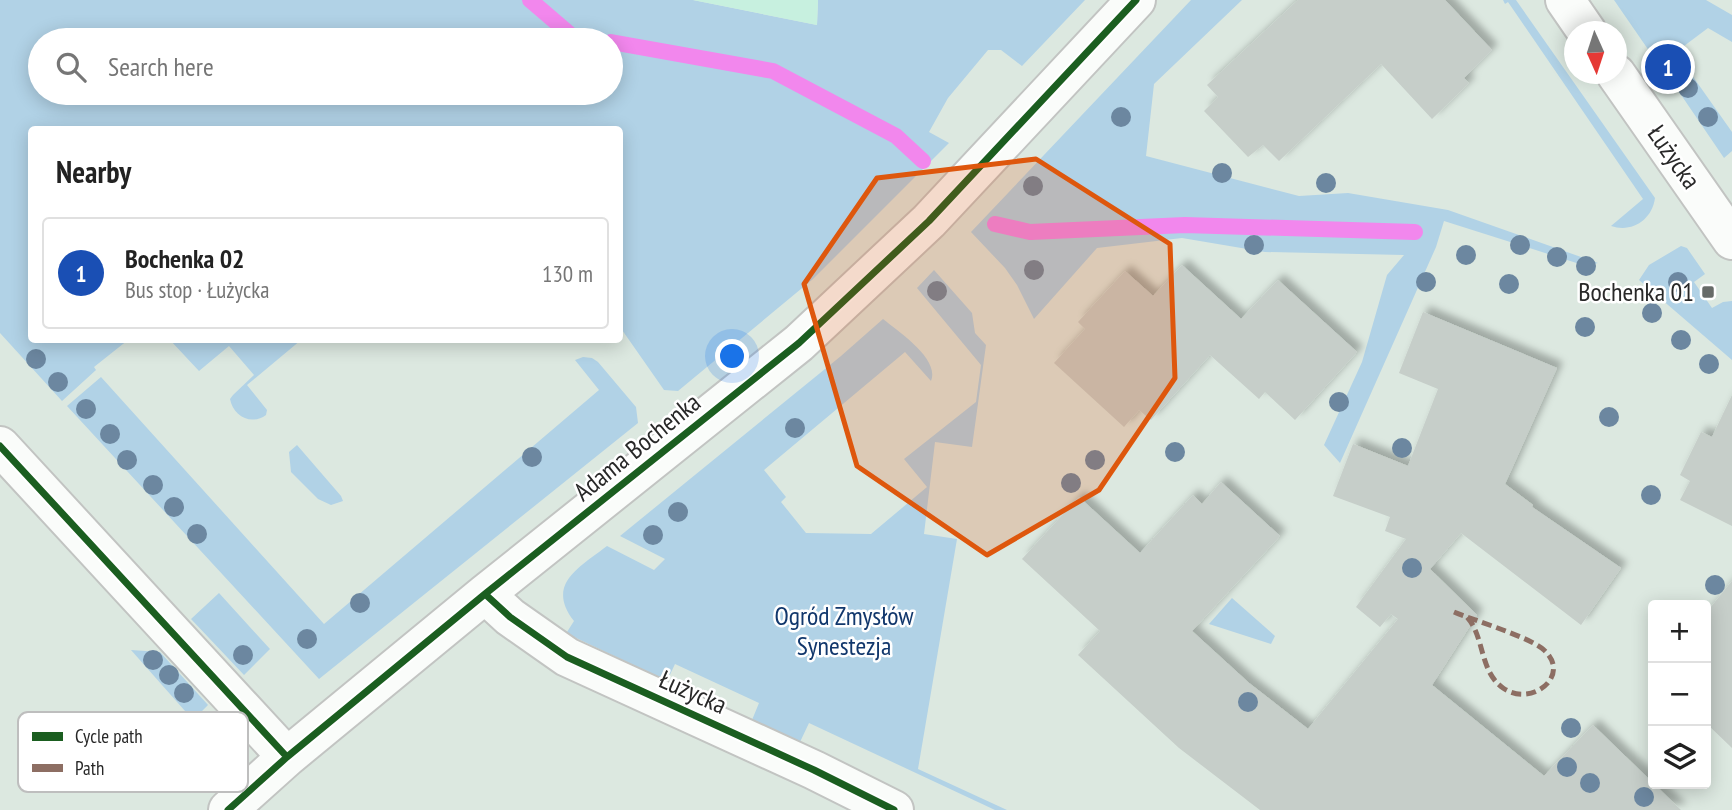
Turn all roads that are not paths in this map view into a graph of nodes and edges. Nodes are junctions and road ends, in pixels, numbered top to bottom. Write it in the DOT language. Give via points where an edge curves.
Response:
graph roads {
  1 [pos="1136,0"];
  2 [pos="1565,0"];
  3 [pos="1579,21"];
  4 [pos="1623,84"];
  5 [pos="1732,240"];
  6 [pos="0,446"];
  7 [pos="485,594"];
  8 [pos="245,712"];
  9 [pos="248,715"];
  10 [pos="287,757"];
  11 [pos="228,810"];
  12 [pos="894,810"];
  1 -- 7 [label="street, Adama Bochenka" via="929,221 799,344"];
  2 -- 3 [label="street"];
  4 -- 5 [label="street, Łużycka"];
  6 -- 8 [label="street"];
  7 -- 10 [label="street, Adama Bochenka"];
  7 -- 12 [label="street, Łużycka" via="509,617 567,657"];
  9 -- 10 [label="street"];
  10 -- 11 [label="street, Adama Bochenka"];
}
